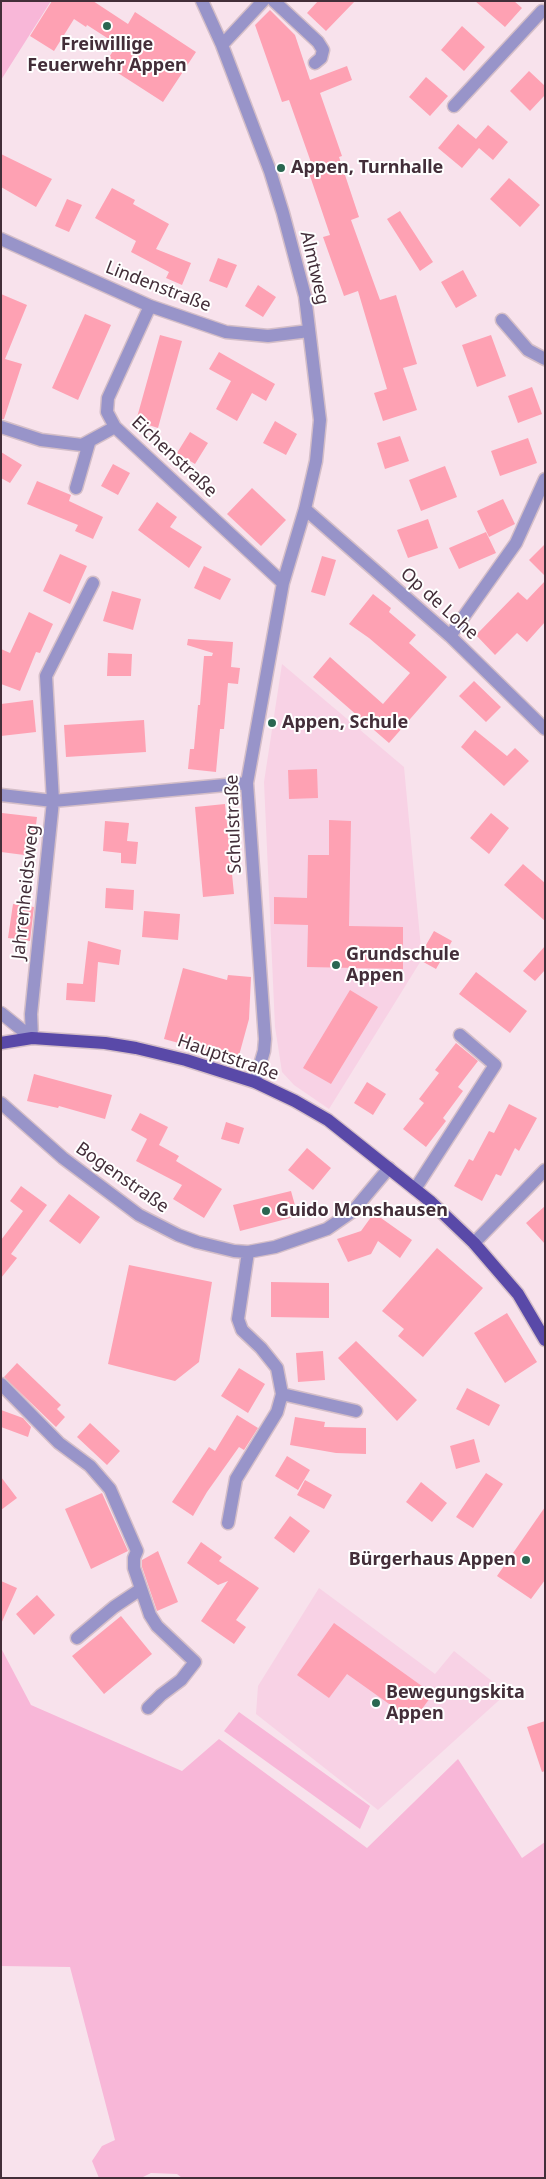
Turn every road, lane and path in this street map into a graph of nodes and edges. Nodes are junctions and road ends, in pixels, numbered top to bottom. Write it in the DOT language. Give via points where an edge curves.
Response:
graph roads {
  1 [pos="202,1"];
  2 [pos="263,1"];
  3 [pos="274,1"];
  4 [pos="542,10"];
  5 [pos="222,45"];
  6 [pos="315,63"];
  7 [pos="454,106"];
  8 [pos="1,239"];
  9 [pos="150,306"];
  10 [pos="502,320"];
  11 [pos="309,331"];
  12 [pos="545,359"];
  13 [pos="1,427"];
  14 [pos="115,428"];
  15 [pos="89,443"];
  16 [pos="543,486"];
  17 [pos="76,488"];
  18 [pos="305,508"];
  19 [pos="283,583"];
  20 [pos="93,584"];
  21 [pos="450,636"];
  22 [pos="545,729"];
  23 [pos="247,783"];
  24 [pos="1,795"];
  25 [pos="53,801"];
  26 [pos="1,1013"];
  27 [pos="460,1035"];
  28 [pos="32,1038"];
  29 [pos="1,1043"];
  30 [pos="255,1082"];
  31 [pos="1,1103"];
  32 [pos="389,1168"];
  33 [pos="545,1170"];
  34 [pos="415,1189"];
  35 [pos="474,1242"];
  36 [pos="248,1252"];
  37 [pos="545,1340"];
  38 [pos="1,1384"];
  39 [pos="282,1394"];
  40 [pos="356,1411"];
  41 [pos="228,1523"];
  42 [pos="141,1588"];
  43 [pos="77,1638"];
  44 [pos="148,1708"];
  1 -- 5 [label="street, Almtweg"];
  2 -- 5 [label="street"];
  3 -- 6 [label="street" via="318,42 322,58"];
  4 -- 7 [label="street"];
  5 -- 11 [label="street, Almtweg" via="278,196 305,296"];
  8 -- 9 [label="street, Lindenstraße"];
  9 -- 11 [label="street, Lindenstraße" via="226,332 268,336"];
  9 -- 14 [label="street, Eichenstraße" via="108,398 107,412"];
  10 -- 12 [label="street" via="528,350"];
  11 -- 18 [label="street, Almtweg" via="320,420 316,461"];
  13 -- 15 [label="street" via="41,440"];
  14 -- 15 [label="street"];
  14 -- 19 [label="street, Eichenstraße"];
  15 -- 17 [label="street"];
  16 -- 21 [label="street" via="516,544"];
  18 -- 19 [label="street, Schulstraße"];
  18 -- 21 [label="street, Op de Lohe"];
  19 -- 23 [label="street, Schulstraße"];
  20 -- 25 [label="street" via="46,676"];
  21 -- 22 [label="street, Op de Lohe"];
  23 -- 25 [label="street"];
  23 -- 30 [label="street, Schulstraße" via="265,1038"];
  24 -- 25 [label="street, Jahrenheidsweg"];
  25 -- 28 [label="street, Jahrenheidsweg" via="31,1014"];
  26 -- 28 [label="street"];
  27 -- 34 [label="street" via="495,1065"];
  28 -- 29 [label="main road, Hauptstraße"];
  28 -- 30 [label="main road, Hauptstraße" via="136,1048"];
  30 -- 32 [label="main road, Hauptstraße" via="328,1120"];
  31 -- 36 [label="street, Bogenstraße" via="63,1158 140,1215 197,1242"];
  32 -- 34 [label="main road, Hauptstraße"];
  32 -- 36 [label="street, Bogenstraße" via="365,1198 340,1221 290,1243"];
  33 -- 35 [label="street"];
  34 -- 35 [label="main road, Hauptstraße"];
  35 -- 37 [label="main road, Hauptstraße" via="518,1294"];
  36 -- 39 [label="street" via="238,1319 242,1330 262,1348 277,1368"];
  38 -- 42 [label="street" via="59,1443 90,1466 110,1489 137,1551 134,1568"];
  39 -- 40 [label="street"];
  39 -- 41 [label="street" via="277,1412 236,1479"];
  42 -- 43 [label="street"];
  42 -- 44 [label="street" via="157,1626 195,1662 181,1680"];
}
